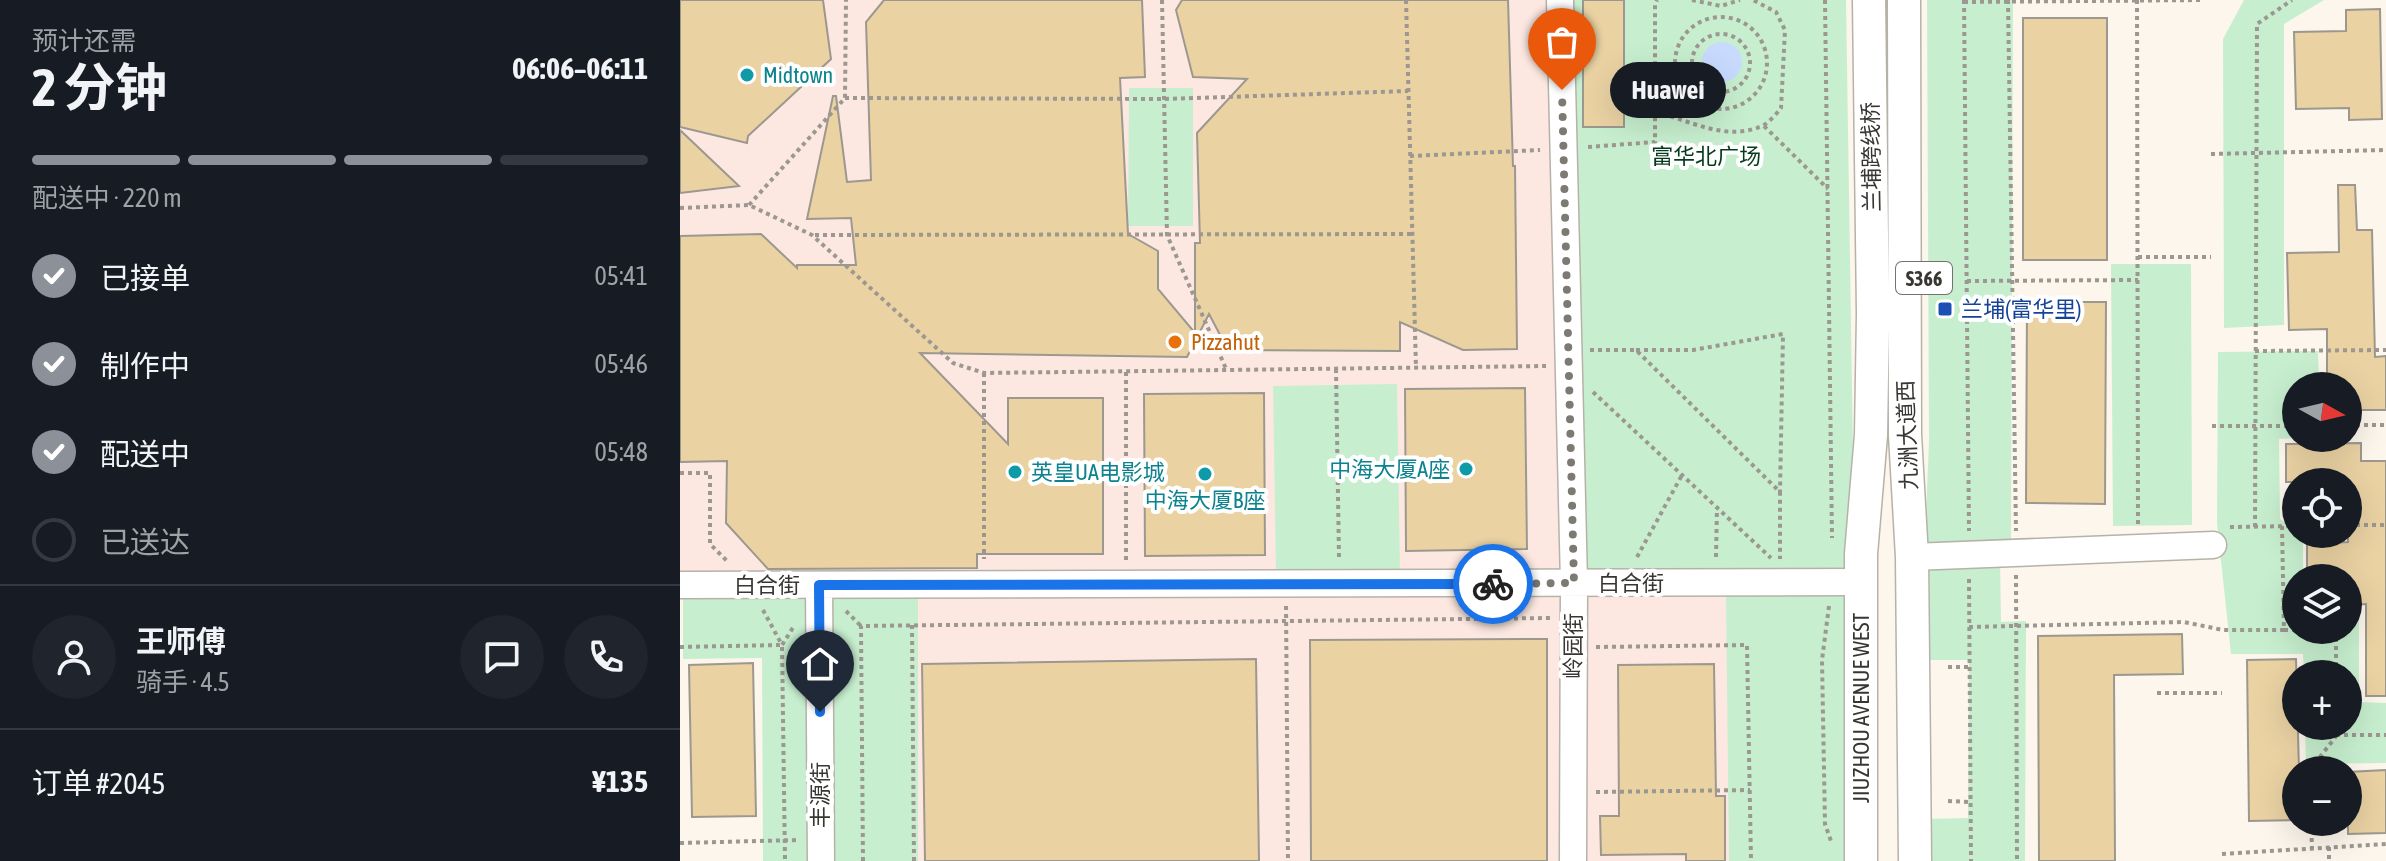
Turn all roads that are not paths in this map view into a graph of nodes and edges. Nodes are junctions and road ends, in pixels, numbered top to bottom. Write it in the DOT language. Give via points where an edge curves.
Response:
graph roads {
  1 [pos="1560,0"];
  2 [pos="1848,0"];
  3 [pos="1869,0"];
  4 [pos="1904,0"];
  5 [pos="1922,0"];
  6 [pos="1905,313"];
  7 [pos="1873,314"];
  8 [pos="2213,545"];
  9 [pos="1912,557"];
  10 [pos="1852,573"];
  11 [pos="1574,583"];
  12 [pos="680,585"];
  13 [pos="819,585"];
  14 [pos="821,850"];
  15 [pos="1847,855"];
  16 [pos="1573,861"];
  17 [pos="1915,861"];
  1 -- 11 [label="street, 岭园街" via="1563,149 1580,357"];
  2 -- 10 [label="main road"];
  3 -- 7 [label="main road, 兰埔跨线桥"];
  4 -- 6 [label="main road, 兰埔跨线桥"];
  5 -- 9 [label="main road, S366" via="1925,313"];
  6 -- 9 [label="main road, 九洲大道西"];
  7 -- 10 [label="main road, 九洲大道西" via="1871,435"];
  8 -- 9 [label="street"];
  9 -- 17 [label="main road, S366"];
  10 -- 11 [label="street, 白合街" via="1716,583"];
  10 -- 15 [label="main road, JIUZHOU AVENUE WEST"];
  11 -- 13 [label="street, 白合街"];
  11 -- 16 [label="street, 岭园街"];
  12 -- 13 [label="street, 白合街"];
  13 -- 14 [label="street, 丰源街"];
}
